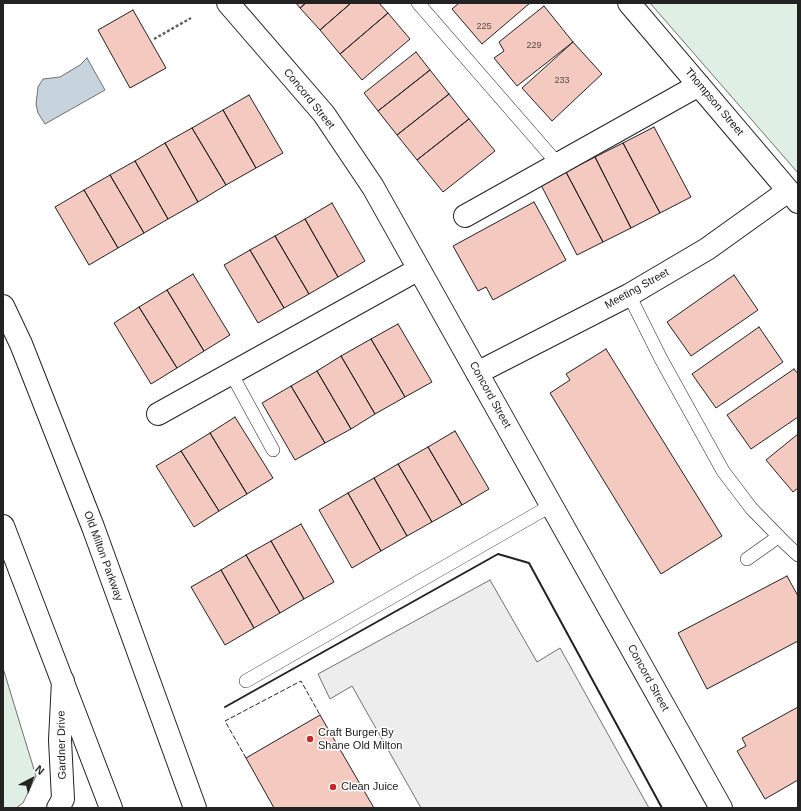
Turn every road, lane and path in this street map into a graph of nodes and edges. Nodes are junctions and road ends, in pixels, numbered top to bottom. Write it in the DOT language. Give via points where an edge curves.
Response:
graph roads {
  1 [pos="228,3"];
  2 [pos="418,3"];
  3 [pos="629,3"];
  4 [pos="191,18"];
  5 [pos="154,39"];
  6 [pos="699,85"];
  7 [pos="558,164"];
  8 [pos="793,196"];
  9 [pos="465,216"];
  10 [pos="419,269"];
  11 [pos="629,295"];
  12 [pos="3,306"];
  13 [pos="231,373"];
  14 [pos="477,374"];
  15 [pos="158,414"];
  16 [pos="273,450"];
  17 [pos="552,506"];
  18 [pos="3,526"];
  19 [pos="778,537"];
  20 [pos="798,555"];
  21 [pos="747,559"];
  22 [pos="63,681"];
  23 [pos="246,681"];
  24 [pos="58,808"];
  25 [pos="111,808"];
  26 [pos="195,808"];
  27 [pos="721,808"];
  1 -- 10 [label="main road, Concord Street" via="324,114 373,187"];
  2 -- 7 [label="lane"];
  3 -- 6 [label="main road, Thompson Street"];
  4 -- 5 [label="path"];
  6 -- 7 [label="main road"];
  6 -- 8 [label="main road, Thompson Street"];
  7 -- 9 [label="main road"];
  8 -- 11 [label="main road, Meeting Street"];
  10 -- 13 [label="main road"];
  10 -- 14 [label="main road, Concord Street"];
  11 -- 14 [label="main road, Meeting Street"];
  11 -- 19 [label="lane" via="723,471"];
  12 -- 26 [label="main road, Old Milton Parkway" via="21,344 93,527"];
  13 -- 15 [label="main road"];
  13 -- 16 [label="lane"];
  14 -- 17 [label="main road, Concord Street"];
  17 -- 23 [label="lane"];
  17 -- 27 [label="main road, Concord Street"];
  18 -- 22 [label="main road"];
  19 -- 20 [label="lane"];
  19 -- 21 [label="lane"];
  22 -- 24 [label="main road, Gardner Drive" via="60,740 63,799"];
  22 -- 25 [label="main road"];
}
